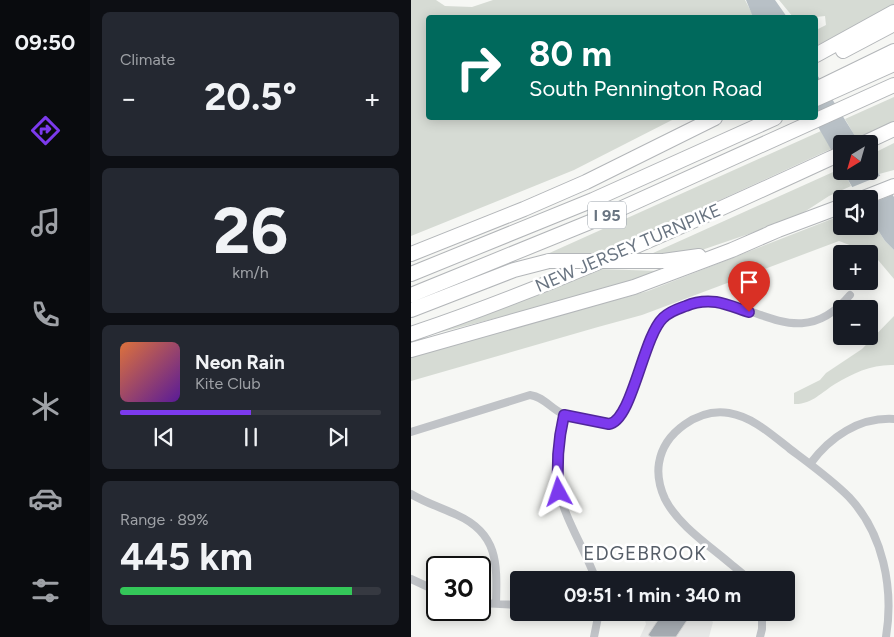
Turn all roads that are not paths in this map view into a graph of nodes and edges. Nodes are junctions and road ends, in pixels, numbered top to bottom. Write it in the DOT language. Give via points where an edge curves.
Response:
graph roads {
  1 [pos="894,12"];
  2 [pos="894,24"];
  3 [pos="894,51"];
  4 [pos="821,57"];
  5 [pos="894,64"];
  6 [pos="843,82"];
  7 [pos="894,85"];
  8 [pos="818,88"];
  9 [pos="818,98"];
  10 [pos="710,120"];
  11 [pos="756,120"];
  12 [pos="771,120"];
  13 [pos="817,120"];
  14 [pos="818,120"];
  15 [pos="894,129"];
  16 [pos="879,136"];
  17 [pos="733,137"];
  18 [pos="833,157"];
  19 [pos="894,186"];
  20 [pos="878,192"];
  21 [pos="833,210"];
  22 [pos="778,230"];
  23 [pos="411,254"];
  24 [pos="411,274"];
  25 [pos="411,295"];
  26 [pos="850,295"];
  27 [pos="411,310"];
  28 [pos="411,334"];
  29 [pos="411,350"];
  30 [pos="564,415"];
  31 [pos="894,419"];
  32 [pos="411,432"];
  33 [pos="810,464"];
  34 [pos="411,494"];
  35 [pos="592,571"];
  36 [pos="738,571"];
  37 [pos="411,579"];
  38 [pos="426,586"];
  39 [pos="491,604"];
  40 [pos="496,604"];
  41 [pos="510,605"];
  42 [pos="892,608"];
  43 [pos="597,621"];
  44 [pos="762,621"];
  45 [pos="594,637"];
  46 [pos="760,637"];
  47 [pos="886,637"];
  1 -- 4 [label="highway"];
  2 -- 4 [label="highway"];
  3 -- 6 [label="highway"];
  5 -- 6 [label="highway"];
  6 -- 8 [label="highway"];
  6 -- 9 [label="highway"];
  7 -- 14 [label="highway, I 95"];
  10 -- 23 [label="highway, I 95" via="586,182"];
  11 -- 17 [label="highway"];
  12 -- 17 [label="highway, I 95"];
  13 -- 25 [label="highway, I 95" via="600,218"];
  15 -- 16 [label="highway"];
  17 -- 24 [label="highway, I 95" via="593,200"];
  18 -- 28 [label="highway, NEW JERSEY TURNPIKE / I 95" via="585,268"];
  19 -- 20 [label="highway"];
  21 -- 22 [label="highway"];
  22 -- 27 [label="highway, bridge" via="681,260 549,261 514,270"];
  22 -- 29 [label="highway" via="643,284"];
  26 -- 30 [label="street" via="833,313 797,324 716,302 690,304 671,312 656,327 619,420 609,424"];
  30 -- 32 [label="street" via="538,396 530,395"];
  30 -- 35 [label="street" via="557,454 559,492"];
  31 -- 33 [label="street" via="870,421 844,432 820,450"];
  33 -- 36 [label="street" via="755,423 729,413 704,415 681,427 671,437 659,464 658,477 666,502 679,520"];
  33 -- 42 [label="street" via="849,497 878,541 890,582"];
  34 -- 40 [label="street" via="469,521 486,539 497,571"];
  37 -- 38 [label="street"];
  39 -- 40 [label="street"];
  40 -- 41 [label="street"];
  42 -- 47 [label="street"];
  43 -- 45 [label="street"];
  44 -- 46 [label="street"];
}
